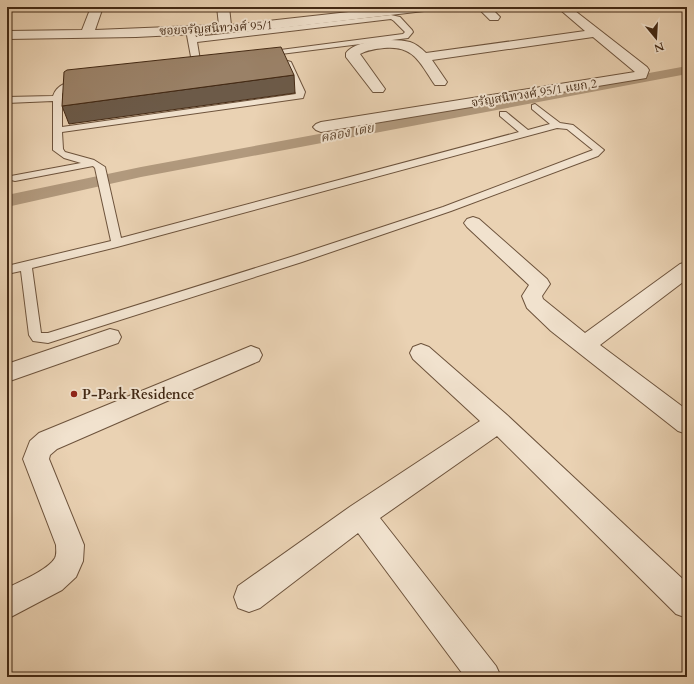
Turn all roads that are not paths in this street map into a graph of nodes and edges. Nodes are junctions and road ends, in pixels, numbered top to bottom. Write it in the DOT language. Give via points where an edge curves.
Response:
graph roads {
  1 [pos="97,7"];
  2 [pos="223,7"];
  3 [pos="424,7"];
  4 [pos="483,7"];
  5 [pos="563,7"];
  6 [pos="494,17"];
  7 [pos="225,28"];
  8 [pos="596,33"];
  9 [pos="87,34"];
  10 [pos="7,35"];
  11 [pos="191,35"];
  12 [pos="423,57"];
  13 [pos="190,70"];
  14 [pos="440,82"];
  15 [pos="88,83"];
  16 [pos="378,89"];
  17 [pos="58,98"];
  18 [pos="7,100"];
  19 [pos="535,107"];
  20 [pos="503,114"];
  21 [pos="557,125"];
  22 [pos="321,128"];
  23 [pos="58,130"];
  24 [pos="526,133"];
  25 [pos="94,163"];
  26 [pos="15,178"];
  27 [pos="473,223"];
  28 [pos="117,243"];
  29 [pos="26,266"];
  30 [pos="687,269"];
  31 [pos="7,270"];
  32 [pos="110,337"];
  33 [pos="584,345"];
  34 [pos="422,353"];
  35 [pos="251,355"];
  36 [pos="7,373"];
  37 [pos="498,422"];
  38 [pos="687,424"];
  39 [pos="360,515"];
  40 [pos="249,597"];
  41 [pos="687,603"];
  42 [pos="7,604"];
  43 [pos="485,677"];
  1 -- 9 [label="street"];
  2 -- 7 [label="street"];
  3 -- 7 [label="street, ซอยจรัญสนิทวงศ์ 95/1" via="292,24"];
  4 -- 6 [label="street"];
  5 -- 8 [label="street, จรัญสนิทวงศ์ 95/1 แยก 2"];
  7 -- 11 [label="street, ซอยจรัญสนิทวงศ์ 95/1"];
  8 -- 12 [label="street"];
  8 -- 22 [label="street, จรัญสนิทวงศ์ 95/1 แยก 2" via="642,70 641,75"];
  9 -- 10 [label="street, ซอยจรัญสนิทวงศ์ 95/1"];
  9 -- 11 [label="street, ซอยจรัญสนิทวงศ์ 95/1"];
  11 -- 13 [label="lane" via="196,62 215,64"];
  11 -- 23 [label="lane" via="384,17 397,19 409,32 405,36 260,58 286,61 301,96"];
  12 -- 14 [label="street"];
  12 -- 16 [label="street" via="415,49 403,44 355,50 353,57"];
  15 -- 17 [label="lane" via="61,88 58,90"];
  17 -- 18 [label="lane"];
  17 -- 23 [label="lane"];
  19 -- 21 [label="lane"];
  20 -- 24 [label="lane"];
  21 -- 24 [label="lane"];
  21 -- 29 [label="lane" via="570,127 598,147 599,152 417,219 253,274 48,338 38,338 35,335"];
  23 -- 25 [label="lane" via="60,152"];
  24 -- 28 [label="lane"];
  25 -- 26 [label="lane"];
  25 -- 28 [label="lane" via="102,174"];
  27 -- 33 [label="street" via="540,284 532,296 534,303"];
  28 -- 29 [label="lane"];
  29 -- 31 [label="lane"];
  30 -- 33 [label="street"];
  32 -- 36 [label="street"];
  33 -- 38 [label="street"];
  34 -- 37 [label="street"];
  35 -- 42 [label="street" via="48,441 39,449 36,459 70,545 70,558 64,569 45,583"];
  37 -- 39 [label="street"];
  37 -- 41 [label="street"];
  39 -- 40 [label="street"];
  39 -- 43 [label="street"];
}
